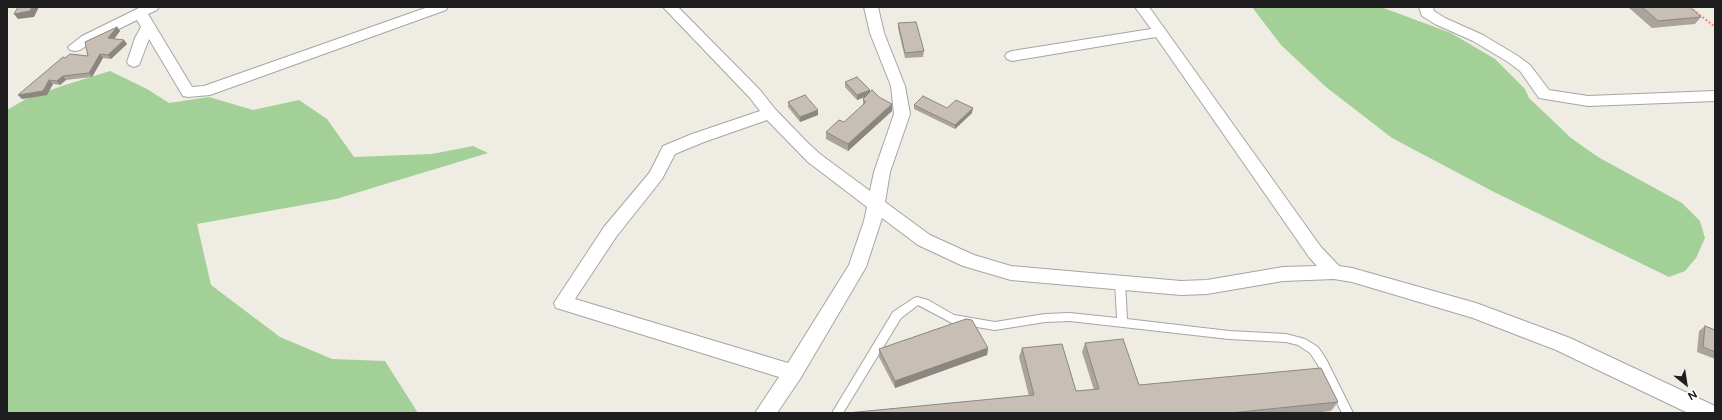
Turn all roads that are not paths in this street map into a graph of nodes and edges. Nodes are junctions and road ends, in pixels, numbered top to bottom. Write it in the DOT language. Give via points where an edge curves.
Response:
graph roads {
  1 [pos="441,7"];
  2 [pos="670,7"];
  3 [pos="871,7"];
  4 [pos="1142,7"];
  5 [pos="1426,7"];
  6 [pos="146,10"];
  7 [pos="148,27"];
  8 [pos="1161,32"];
  9 [pos="75,47"];
  10 [pos="1012,56"];
  11 [pos="134,62"];
  12 [pos="1715,96"];
  13 [pos="770,113"];
  14 [pos="876,205"];
  15 [pos="1334,272"];
  16 [pos="1120,282"];
  17 [pos="1122,322"];
  18 [pos="793,373"];
  19 [pos="765,413"];
  20 [pos="837,413"];
  21 [pos="1348,413"];
  22 [pos="1709,413"];
  1 -- 7 [label="street" via="205,91 188,92"];
  2 -- 13 [label="street" via="755,94"];
  3 -- 14 [label="street" via="877,33 898,86 902,114 884,165"];
  4 -- 8 [label="street"];
  5 -- 12 [label="street" via="1427,13 1440,21 1478,38 1513,59 1525,68 1544,94 1588,101"];
  6 -- 7 [label="street"];
  6 -- 9 [label="street"];
  7 -- 11 [label="street"];
  8 -- 10 [label="street"];
  8 -- 15 [label="street" via="1315,252"];
  13 -- 14 [label="street" via="814,158"];
  13 -- 18 [label="street" via="669,150 656,175 610,232 563,303"];
  14 -- 16 [label="street" via="924,240 969,261 1011,273"];
  14 -- 18 [label="street" via="857,267"];
  15 -- 16 [label="street" via="1284,274 1207,287 1181,288"];
  15 -- 22 [label="street" via="1483,313 1563,344"];
  16 -- 17 [label="lane"];
  17 -- 20 [label="lane" via="1070,317 985,325 952,319 917,301 897,315"];
  17 -- 21 [label="lane" via="1229,335 1286,338 1301,342 1314,350 1322,362"];
  18 -- 19 [label="street"];
}
